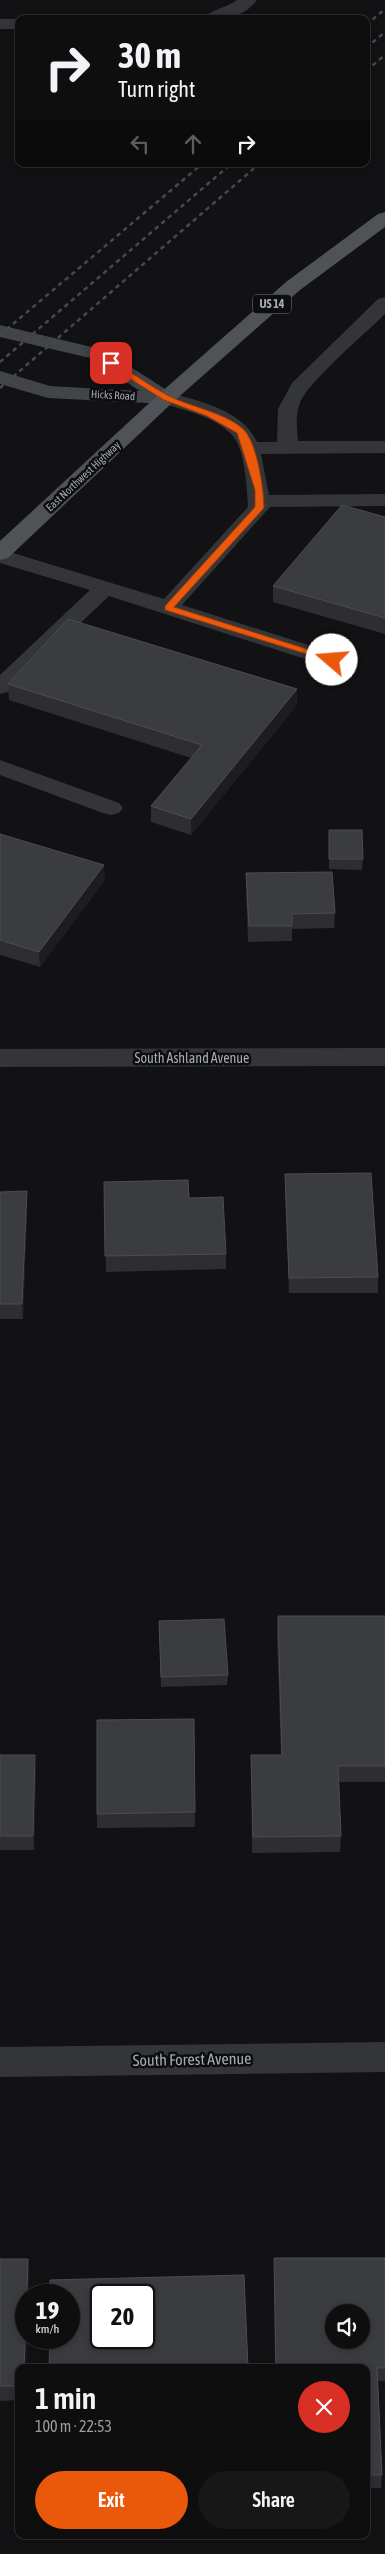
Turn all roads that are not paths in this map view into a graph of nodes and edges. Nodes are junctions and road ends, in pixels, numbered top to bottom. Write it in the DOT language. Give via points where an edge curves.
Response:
graph roads {
  1 [pos="248,0"];
  2 [pos="222,15"];
  3 [pos="0,24"];
  4 [pos="15,24"];
  5 [pos="385,218"];
  6 [pos="385,303"];
  7 [pos="0,331"];
  8 [pos="0,377"];
  9 [pos="166,398"];
  10 [pos="385,446"];
  11 [pos="288,447"];
  12 [pos="248,448"];
  13 [pos="385,500"];
  14 [pos="259,501"];
  15 [pos="0,555"];
  16 [pos="105,588"];
  17 [pos="168,608"];
  18 [pos="332,660"];
  19 [pos="0,687"];
  20 [pos="0,767"];
  21 [pos="111,808"];
  22 [pos="385,1057"];
  23 [pos="0,1058"];
  24 [pos="385,2057"];
  25 [pos="0,2062"];
  1 -- 2 [label="street"];
  3 -- 4 [label="street"];
  5 -- 9 [label="main road, US 14" via="293,286"];
  6 -- 11 [label="street" via="299,387 288,402"];
  7 -- 9 [label="main road, Hicks Road" via="97,354"];
  8 -- 9 [label="main road, Hicks Road" via="48,392"];
  9 -- 12 [label="street" via="231,424 241,432"];
  9 -- 15 [label="main road, East Northwest Highway / US 14"];
  10 -- 11 [label="street"];
  11 -- 12 [label="street"];
  12 -- 14 [label="street"];
  13 -- 14 [label="street"];
  14 -- 17 [label="street" via="260,508"];
  15 -- 16 [label="street"];
  16 -- 17 [label="street"];
  16 -- 19 [label="street"];
  17 -- 18 [label="street"];
  20 -- 21 [label="street"];
  22 -- 23 [label="street, South Ashland Avenue"];
  24 -- 25 [label="street, South Forest Avenue"];
}
